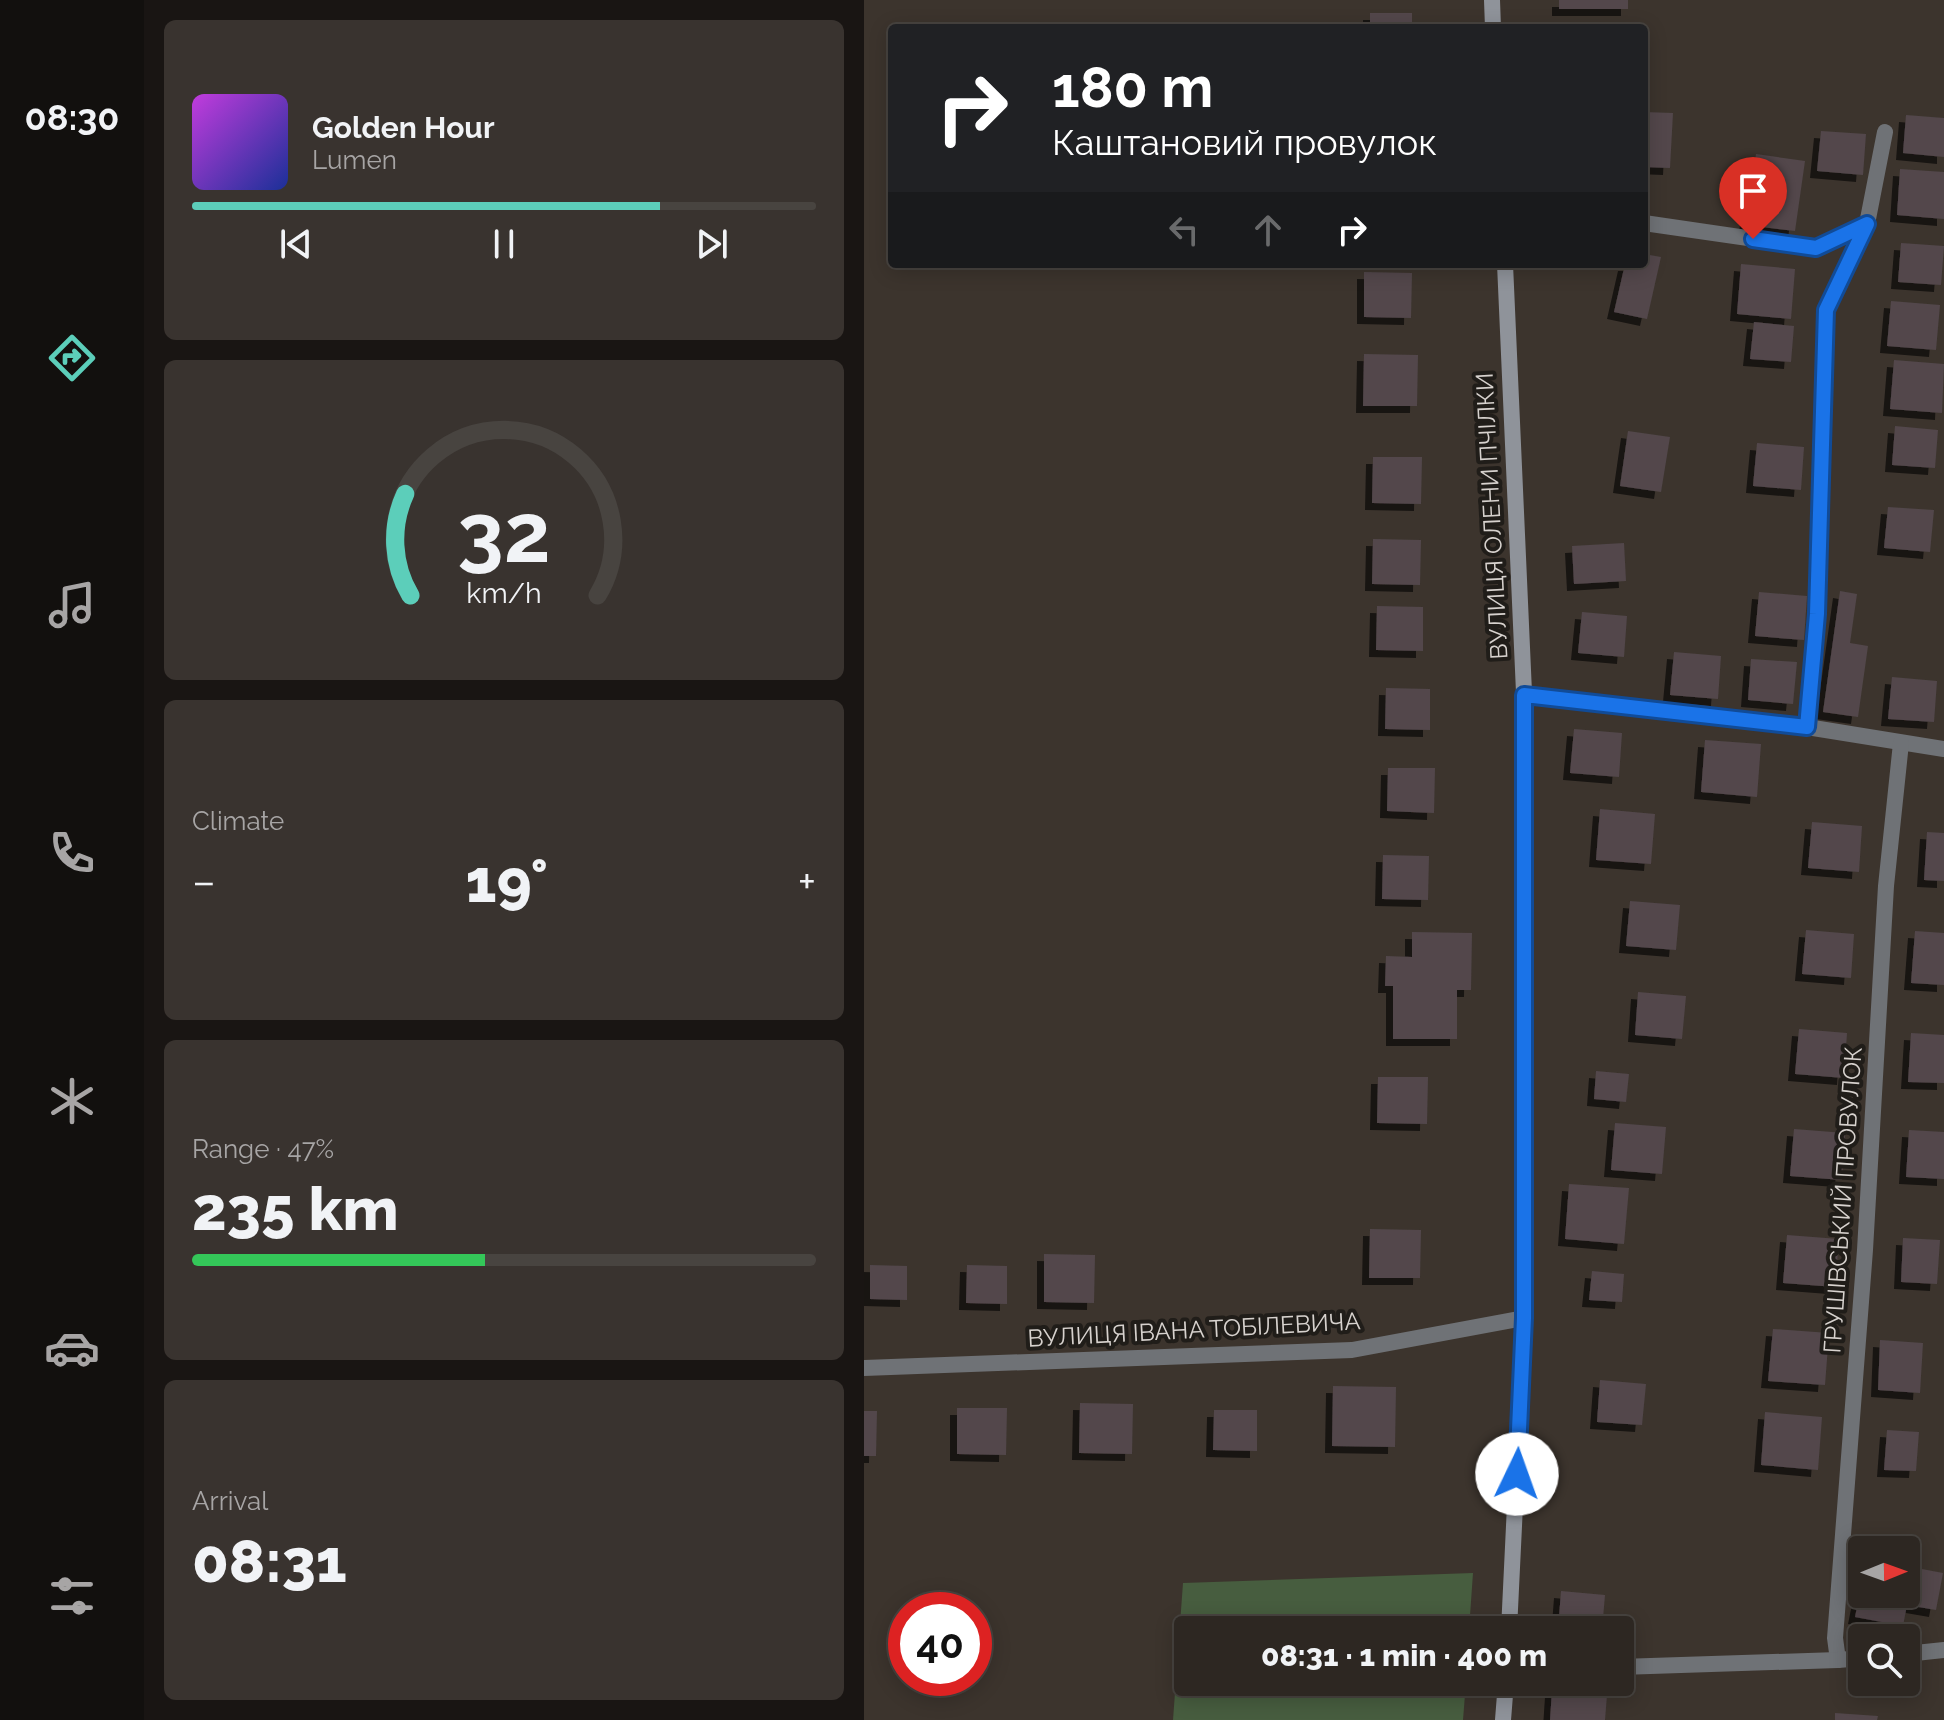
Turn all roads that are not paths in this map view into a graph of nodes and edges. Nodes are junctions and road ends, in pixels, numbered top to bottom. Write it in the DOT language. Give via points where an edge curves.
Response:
graph roads {
  1 [pos="1492,0"];
  2 [pos="1493,24"];
  3 [pos="1885,132"];
  4 [pos="1648,224"];
  5 [pos="1867,224"];
  6 [pos="1505,268"];
  7 [pos="1524,695"];
  8 [pos="1807,727"];
  9 [pos="1901,743"];
  10 [pos="1944,749"];
  11 [pos="1524,1318"];
  12 [pos="864,1368"];
  13 [pos="1510,1616"];
  14 [pos="1944,1650"];
  15 [pos="1920,1653"];
  16 [pos="1848,1659"];
  17 [pos="1838,1660"];
  18 [pos="1634,1667"];
  19 [pos="1505,1696"];
  20 [pos="1503,1720"];
  1 -- 2 [label="street"];
  3 -- 5 [label="street"];
  4 -- 5 [label="street" via="1816,248"];
  5 -- 8 [label="street" via="1826,310 1817,614"];
  6 -- 7 [label="street, ВУЛИЦЯ ОЛЕНИ ПЧІЛКИ"];
  7 -- 8 [label="street"];
  7 -- 11 [label="street, ВУЛИЦЯ ОЛЕНИ ПЧІЛКИ"];
  8 -- 9 [label="street"];
  9 -- 10 [label="street"];
  9 -- 17 [label="street, ГРУШІВСЬКИЙ ПРОВУЛОК" via="1886,886 1835,1638"];
  11 -- 12 [label="street, ВУЛИЦЯ ІВАНА ТОБІЛЕВИЧА" via="1352,1350"];
  11 -- 13 [label="street, ВУЛИЦЯ ОЛЕНИ ПЧІЛКИ"];
  14 -- 15 [label="street"];
  16 -- 17 [label="street"];
  17 -- 18 [label="street"];
  19 -- 20 [label="street"];
}
